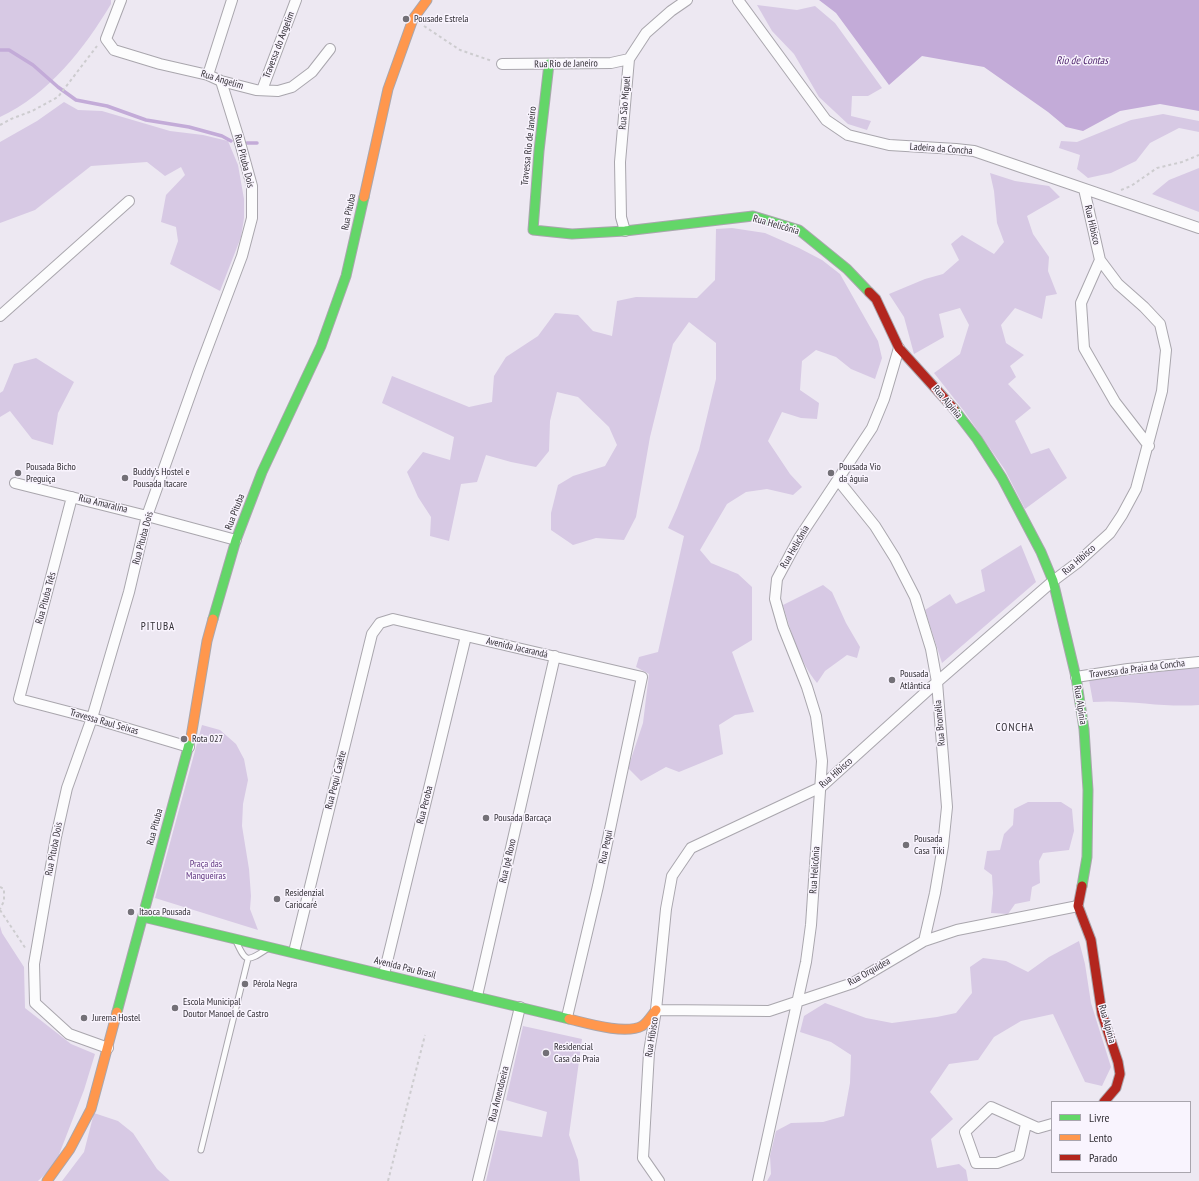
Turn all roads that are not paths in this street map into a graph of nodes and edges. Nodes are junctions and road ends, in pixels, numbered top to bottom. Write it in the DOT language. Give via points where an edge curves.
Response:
graph roads {
  1 [pos="121,0"];
  2 [pos="232,0"];
  3 [pos="296,0"];
  4 [pos="427,0"];
  5 [pos="687,0"];
  6 [pos="738,0"];
  7 [pos="330,49"];
  8 [pos="629,59"];
  9 [pos="502,64"];
  10 [pos="549,64"];
  11 [pos="208,75"];
  12 [pos="221,81"];
  13 [pos="262,90"];
  14 [pos="1084,189"];
  15 [pos="129,201"];
  16 [pos="1199,228"];
  17 [pos="533,230"];
  18 [pos="625,230"];
  19 [pos="1100,260"];
  20 [pos="0,316"];
  21 [pos="899,348"];
  22 [pos="1149,446"];
  23 [pos="838,480"];
  24 [pos="16,483"];
  25 [pos="72,497"];
  26 [pos="148,516"];
  27 [pos="236,540"];
  28 [pos="1054,581"];
  29 [pos="393,620"];
  30 [pos="466,636"];
  31 [pos="556,656"];
  32 [pos="1199,662"];
  33 [pos="1076,676"];
  34 [pos="642,677"];
  35 [pos="937,682"];
  36 [pos="19,699"];
  37 [pos="92,718"];
  38 [pos="189,747"];
  39 [pos="821,787"];
  40 [pos="1078,906"];
  41 [pos="143,917"];
  42 [pos="235,938"];
  43 [pos="924,941"];
  44 [pos="269,947"];
  45 [pos="294,952"];
  46 [pos="248,959"];
  47 [pos="384,974"];
  48 [pos="477,996"];
  49 [pos="797,1003"];
  50 [pos="520,1007"];
  51 [pos="656,1010"];
  52 [pos="567,1017"];
  53 [pos="108,1048"];
  54 [pos="1105,1101"];
  55 [pos="1026,1124"];
  56 [pos="1051,1124"];
  57 [pos="201,1150"];
  58 [pos="47,1181"];
  59 [pos="478,1181"];
  60 [pos="659,1181"];
  61 [pos="758,1181"];
  1 -- 11 [label="street, Rua Angelim" via="106,39 114,50"];
  2 -- 11 [label="street"];
  3 -- 13 [label="street, Travessa do Angelim"];
  4 -- 27 [label="street, Rua Pituba" via="413,19 388,89 346,276 321,346 262,472"];
  5 -- 8 [label="street, Rua São Miguel" via="646,32"];
  6 -- 14 [label="street, Ladeira da Concha" via="826,120 848,135 889,145 974,151"];
  7 -- 13 [label="street, Rua Angelim" via="312,72 292,87 278,91"];
  8 -- 10 [label="street, Rua Rio de Janeiro" via="611,63"];
  8 -- 18 [label="street, Rua São Miguel" via="620,162 621,217"];
  9 -- 10 [label="street, Rua Rio de Janeiro"];
  10 -- 17 [label="street, Travessa Rio de Janeiro" via="538,151"];
  11 -- 12 [label="street, Rua Angelim"];
  12 -- 13 [label="street, Rua Angelim"];
  12 -- 26 [label="street, Rua Pituba Dois" via="252,186 252,218 242,256"];
  14 -- 16 [label="street, Ladeira da Concha"];
  14 -- 19 [label="street, Rua Hibisco"];
  15 -- 20 [label="street"];
  17 -- 18 [label="street, Rua Helicônia" via="572,234"];
  18 -- 21 [label="street, Rua Helicônia" via="753,216 799,230 847,269 876,299"];
  19 -- 22 [label="street" via="1081,303 1084,348 1115,402"];
  19 -- 22 [label="street, Rua Hibisco" via="1118,284 1160,324 1166,350 1162,391"];
  21 -- 23 [label="street, Rua Helicônia" via="884,400 872,428"];
  21 -- 28 [label="street, Rua Alpínia" via="977,439 1002,478"];
  22 -- 28 [label="street, Rua Hibisco" via="1136,489 1110,533"];
  23 -- 35 [label="street, Rua Bromélia" via="875,526 915,597 931,649"];
  23 -- 39 [label="street, Rua Helicônia" via="799,538 777,579 775,599 783,627 808,687 816,716 822,761"];
  24 -- 25 [label="street, Rua Amaralina"];
  25 -- 26 [label="street, Rua Amaralina"];
  25 -- 36 [label="street, Rua Pituba Três"];
  26 -- 27 [label="street, Rua Amaralina"];
  26 -- 37 [label="street, Rua Pituba Dois"];
  27 -- 38 [label="street, Rua Pituba" via="207,641"];
  28 -- 33 [label="street, Rua Alpínia"];
  28 -- 35 [label="street, Rua Hibisco"];
  29 -- 30 [label="street, Avenida Jacarandá"];
  29 -- 45 [label="street, Rua Pequi Caxête" via="380,623 372,634"];
  30 -- 31 [label="street, Avenida Jacarandá"];
  30 -- 47 [label="street, Rua Peroba"];
  31 -- 34 [label="street, Avenida Jacarandá"];
  31 -- 48 [label="street, Rua Ipê Roxo"];
  32 -- 33 [label="street, Travessa da Praia da Concha"];
  33 -- 40 [label="street, Rua Alpínia" via="1084,729 1088,790 1087,857"];
  34 -- 52 [label="street, Rua Pequi" via="598,886"];
  35 -- 39 [label="street, Rua Hibisco"];
  35 -- 43 [label="street, Rua Bromélia" via="947,807 943,846"];
  36 -- 37 [label="street, Travessa Raul Seixas"];
  37 -- 38 [label="street, Travessa Raul Seixas"];
  37 -- 53 [label="street, Rua Pituba Dois" via="67,788 56,837 34,964 35,1003 69,1034"];
  38 -- 41 [label="street, Rua Pituba"];
  39 -- 49 [label="street, Rua Helicônia" via="811,925"];
  39 -- 51 [label="street, Rua Hibisco" via="691,848 672,876 666,909"];
  40 -- 43 [label="street, Rua Orquídea" via="957,930"];
  40 -- 54 [label="street, Rua Alpínia" via="1091,940 1102,1014 1120,1074 1116,1088"];
  41 -- 42 [label="street, Avenida Pau Brasil"];
  41 -- 53 [label="street, Rua Pituba"];
  42 -- 44 [label="street, Avenida Pau Brasil"];
  42 -- 46 [label="lane" via="243,956"];
  43 -- 49 [label="street, Rua Orquídea" via="853,983"];
  44 -- 45 [label="street, Avenida Pau Brasil"];
  44 -- 46 [label="lane"];
  45 -- 47 [label="street, Avenida Pau Brasil"];
  46 -- 57 [label="lane"];
  47 -- 48 [label="street, Avenida Pau Brasil"];
  48 -- 50 [label="street, Avenida Pau Brasil"];
  49 -- 51 [label="street, Rua Orquídea" via="769,1011"];
  49 -- 61 [label="street, Rua Helicônia"];
  50 -- 52 [label="street, Avenida Pau Brasil"];
  50 -- 59 [label="street, Rua Amendoeira"];
  51 -- 52 [label="street, Avenida Pau Brasil" via="642,1026 629,1029 607,1028"];
  51 -- 60 [label="street, Rua Hibisco" via="649,1052 643,1158"];
  53 -- 58 [label="street, Rua Pituba" via="90,1109 70,1149"];
  55 -- 55 [label="street" via="991,1107 965,1132 976,1163 997,1163 1019,1155"];
  55 -- 56 [label="street" via="1038,1128"];
}
